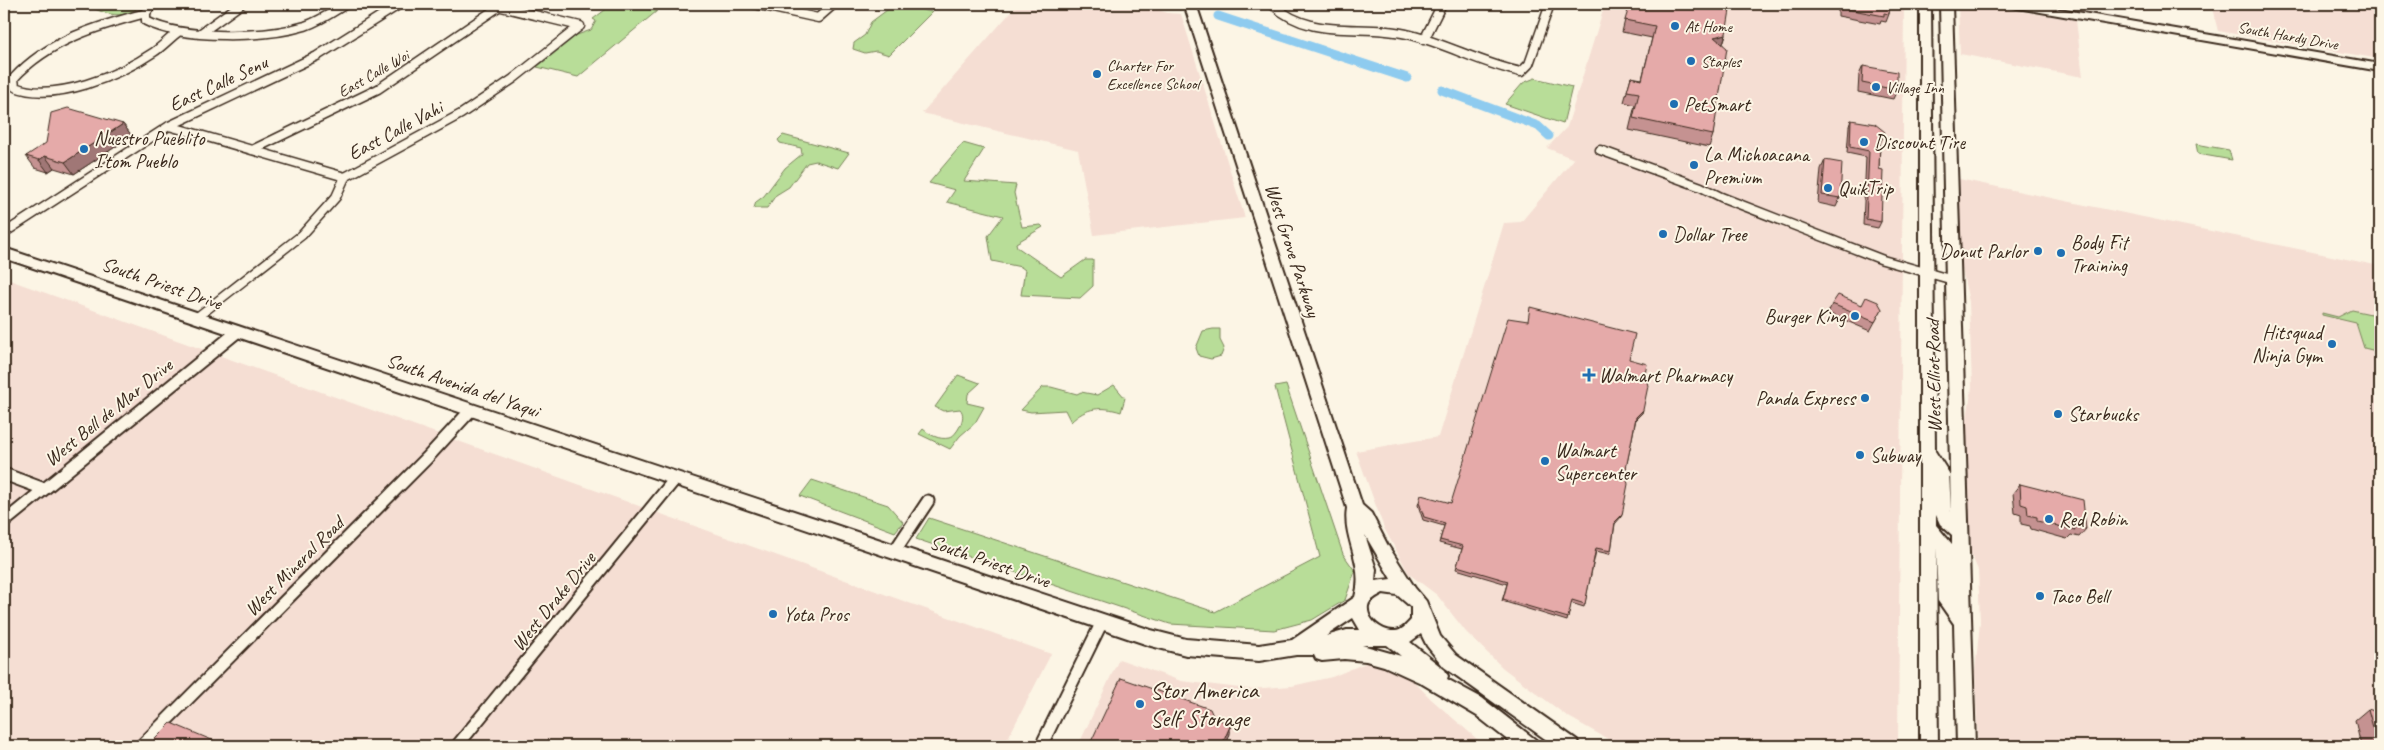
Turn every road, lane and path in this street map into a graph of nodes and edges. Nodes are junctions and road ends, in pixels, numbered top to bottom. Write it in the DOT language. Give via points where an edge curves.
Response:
graph roads {
  1 [pos="152,4"];
  2 [pos="241,4"];
  3 [pos="346,4"];
  4 [pos="400,4"];
  5 [pos="489,4"];
  6 [pos="754,4"];
  7 [pos="834,4"];
  8 [pos="1272,4"];
  9 [pos="1442,4"];
  10 [pos="1550,4"];
  11 [pos="1925,4"];
  12 [pos="1946,4"];
  13 [pos="2012,4"];
  14 [pos="500,6"];
  15 [pos="1191,6"];
  16 [pos="146,13"];
  17 [pos="178,32"];
  18 [pos="201,34"];
  19 [pos="1424,40"];
  20 [pos="2380,68"];
  21 [pos="169,126"];
  22 [pos="252,150"];
  23 [pos="1600,150"];
  24 [pos="344,177"];
  25 [pos="4,233"];
  26 [pos="4,253"];
  27 [pos="1926,273"];
  28 [pos="1953,280"];
  29 [pos="196,318"];
  30 [pos="237,332"];
  31 [pos="471,410"];
  32 [pos="1928,453"];
  33 [pos="4,474"];
  34 [pos="675,479"];
  35 [pos="44,489"];
  36 [pos="928,501"];
  37 [pos="1354,508"];
  38 [pos="4,522"];
  39 [pos="1928,527"];
  40 [pos="1960,532"];
  41 [pos="894,552"];
  42 [pos="1408,592"];
  43 [pos="1363,599"];
  44 [pos="1422,615"];
  45 [pos="1102,622"];
  46 [pos="1963,623"];
  47 [pos="1387,638"];
  48 [pos="1296,647"];
  49 [pos="1276,652"];
  50 [pos="1482,710"];
  51 [pos="141,746"];
  52 [pos="458,746"];
  53 [pos="1041,746"];
  54 [pos="1529,746"];
  55 [pos="1570,746"];
  56 [pos="1929,746"];
  57 [pos="1966,746"];
  1 -- 16 [label="street"];
  2 -- 18 [label="street"];
  3 -- 18 [label="street" via="305,26 271,32"];
  4 -- 21 [label="street, East Calle Senu" via="317,56"];
  5 -- 14 [label="street"];
  6 -- 7 [label="street" via="818,18"];
  8 -- 19 [label="street" via="1300,22 1321,27 1395,32"];
  9 -- 19 [label="street"];
  10 -- 19 [label="street" via="1528,64 1521,72"];
  11 -- 27 [label="street, West Elliot Road"];
  12 -- 28 [label="street, West Elliot Road"];
  13 -- 20 [label="street, South Hardy Drive"];
  14 -- 22 [label="street, East Calle Woi" via="378,88"];
  14 -- 24 [label="street, East Calle Vahi" via="580,26 461,114"];
  15 -- 37 [label="street, West Grove Parkway"];
  16 -- 17 [label="street" via="146,21 151,26"];
  16 -- 17 [label="street" via="96,27 55,46 21,68 14,78 15,87 21,92 40,94 83,83 126,67"];
  17 -- 18 [label="street"];
  21 -- 22 [label="street"];
  21 -- 25 [label="street, East Calle Senu"];
  22 -- 24 [label="street"];
  23 -- 27 [label="street" via="1668,176 1675,183 1696,191 1721,197 1883,260"];
  24 -- 29 [label="street, East Calle Vahi" via="336,197 302,235"];
  26 -- 29 [label="street, South Priest Drive"];
  27 -- 28 [label="street"];
  27 -- 32 [label="street, West Elliot Road"];
  28 -- 40 [label="street, West Elliot Road"];
  29 -- 30 [label="street, South Priest Drive"];
  30 -- 31 [label="street, South Avenida del Yaqui"];
  30 -- 35 [label="street, West Bell de Mar Drive"];
  31 -- 34 [label="street, South Avenida del Yaqui"];
  31 -- 51 [label="street, West Mineral Road"];
  32 -- 39 [label="street, West Elliot Road"];
  32 -- 40 [label="street" via="1941,471 1943,517"];
  33 -- 35 [label="street"];
  34 -- 41 [label="street, South Priest Drive"];
  34 -- 52 [label="street, West Drake Drive"];
  35 -- 38 [label="street, West Bell de Mar Drive"];
  36 -- 41 [label="street"];
  37 -- 42 [label="street, West Grove Parkway" via="1365,518"];
  37 -- 43 [label="street, West Grove Parkway" via="1353,521 1367,569"];
  39 -- 46 [label="street" via="1945,546 1947,601"];
  39 -- 56 [label="street, West Elliot Road"];
  40 -- 46 [label="street, West Elliot Road"];
  41 -- 45 [label="street, South Priest Drive"];
  42 -- 43 [label="street" via="1390,586 1372,589"];
  42 -- 44 [label="street" via="1420,606"];
  43 -- 47 [label="street" via="1359,611 1366,627"];
  43 -- 48 [label="street, South Priest Drive" via="1346,616"];
  44 -- 47 [label="street" via="1416,630 1401,638"];
  44 -- 55 [label="street" via="1433,640 1450,661"];
  45 -- 49 [label="street, South Priest Drive" via="1186,647"];
  45 -- 53 [label="street"];
  46 -- 57 [label="street, West Elliot Road"];
  47 -- 48 [label="street, South Priest Drive" via="1347,638 1310,648"];
  47 -- 50 [label="street"];
  48 -- 49 [label="street, South Priest Drive"];
  49 -- 50 [label="street" via="1311,655 1338,650 1382,656 1403,664"];
  50 -- 54 [label="street"];
}
